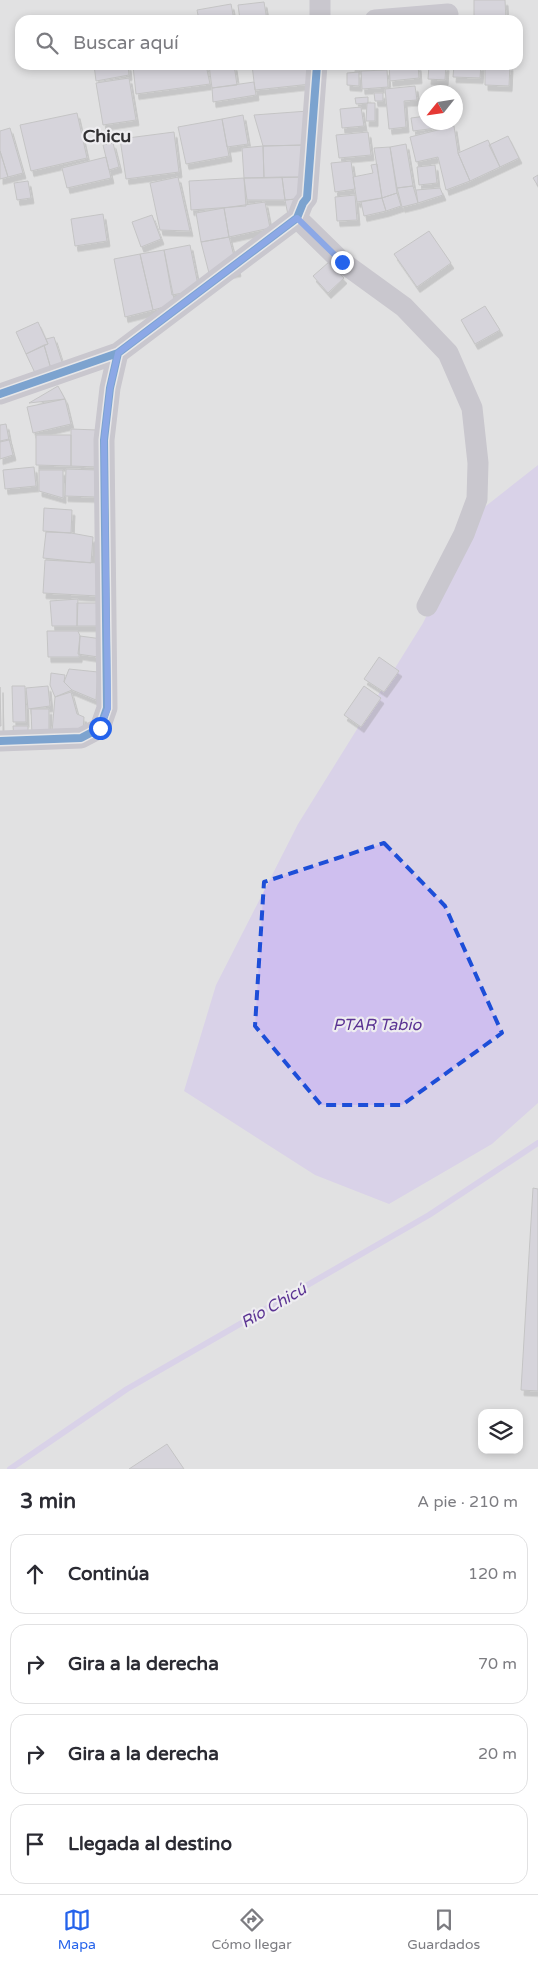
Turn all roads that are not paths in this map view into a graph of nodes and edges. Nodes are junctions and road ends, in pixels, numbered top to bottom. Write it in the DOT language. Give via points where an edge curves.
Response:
graph roads {
  1 [pos="320,0"];
  2 [pos="448,14"];
  3 [pos="320,15"];
  4 [pos="436,15"];
  5 [pos="317,70"];
  6 [pos="297,218"];
  7 [pos="118,353"];
  8 [pos="0,394"];
  9 [pos="427,606"];
  10 [pos="0,741"];
  1 -- 3 [label="street"];
  2 -- 4 [label="street"];
  5 -- 6 [label="street" via="307,198"];
  6 -- 7 [label="street"];
  6 -- 9 [label="street" via="342,262 404,307 448,353 472,408 478,463 477,499 464,534"];
  7 -- 8 [label="street"];
  7 -- 10 [label="street" via="104,440 108,708 100,728 80,738"];
}
